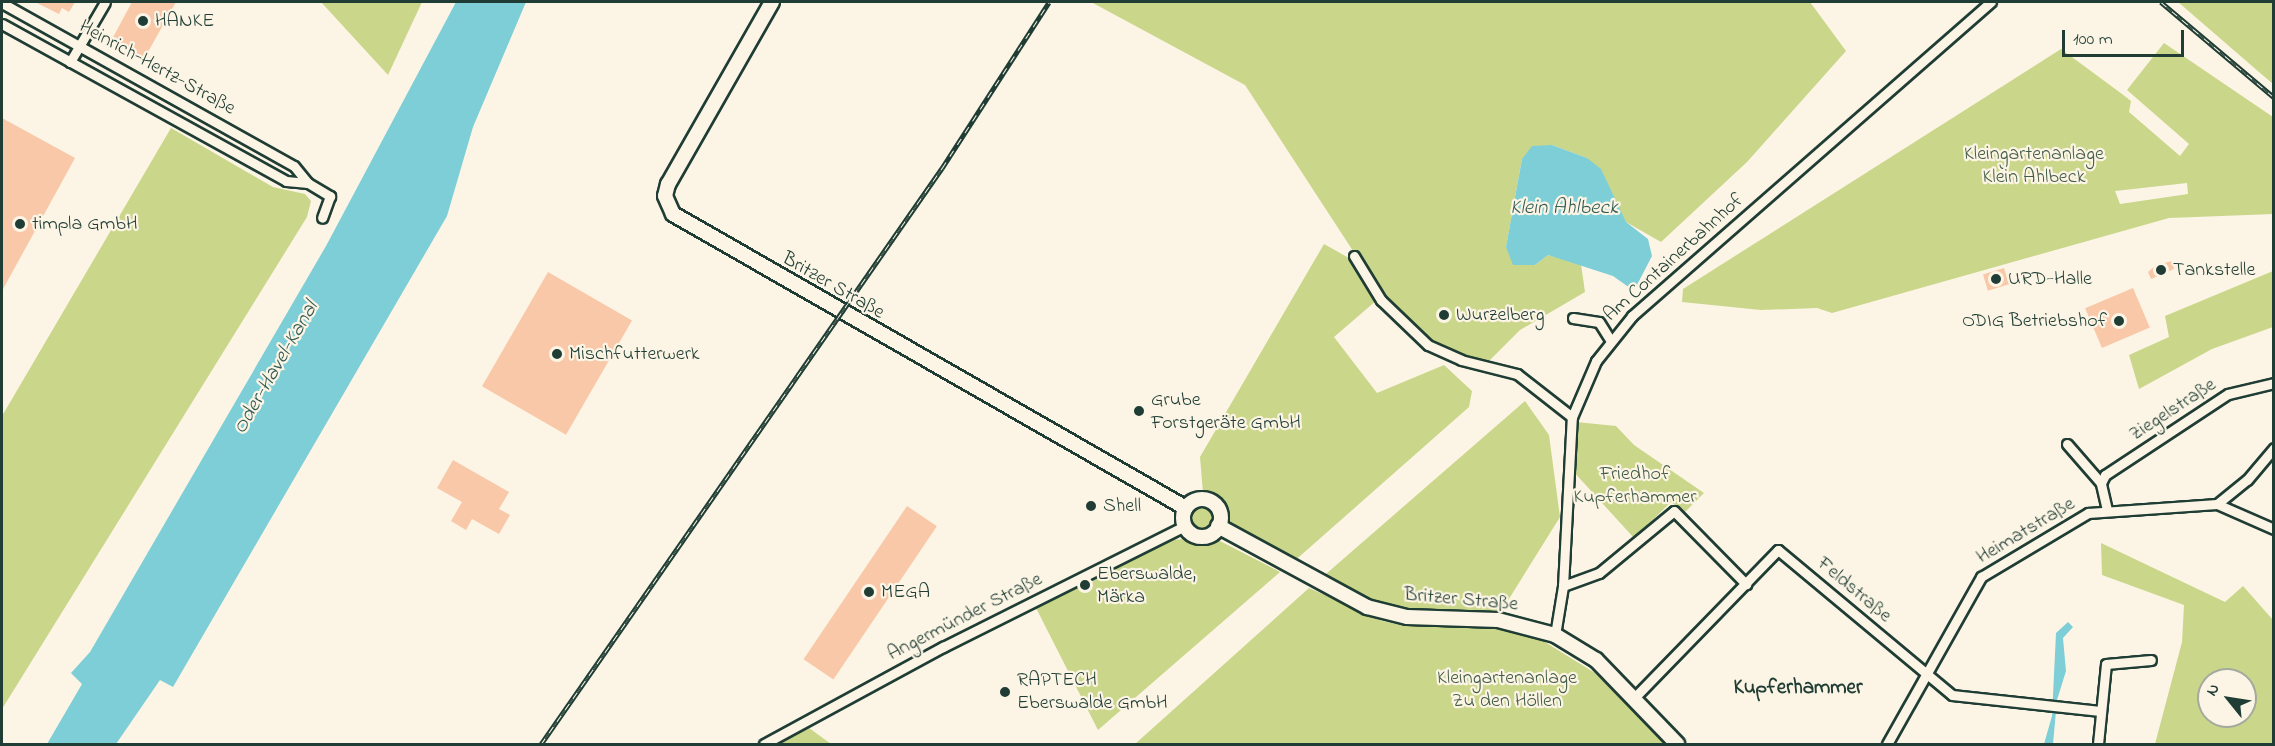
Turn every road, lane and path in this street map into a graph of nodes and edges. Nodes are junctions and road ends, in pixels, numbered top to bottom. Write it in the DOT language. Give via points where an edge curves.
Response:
graph roads {
  1 [pos="105,2"];
  2 [pos="772,2"];
  3 [pos="1991,2"];
  4 [pos="2,3"];
  5 [pos="2,24"];
  6 [pos="80,46"];
  7 [pos="70,62"];
  8 [pos="294,166"];
  9 [pos="286,181"];
  10 [pos="308,183"];
  11 [pos="322,218"];
  12 [pos="1354,256"];
  13 [pos="1573,318"];
  14 [pos="1611,341"];
  15 [pos="2274,383"];
  16 [pos="1572,417"];
  17 [pos="2067,444"];
  18 [pos="2274,448"];
  19 [pos="2101,483"];
  20 [pos="2217,504"];
  21 [pos="1186,508"];
  22 [pos="2107,510"];
  23 [pos="1185,526"];
  24 [pos="1218,526"];
  25 [pos="2274,529"];
  26 [pos="1746,584"];
  27 [pos="1563,586"];
  28 [pos="1555,635"];
  29 [pos="2151,660"];
  30 [pos="1929,675"];
  31 [pos="1633,699"];
  32 [pos="2100,711"];
  33 [pos="764,744"];
  34 [pos="1677,744"];
  35 [pos="1887,744"];
  36 [pos="2098,744"];
  1 -- 6 [label="street"];
  2 -- 21 [label="main road, Britzer Straße" via="668,184 665,196 673,214"];
  3 -- 14 [label="street, Am Containerbahnhof" via="1640,308"];
  4 -- 6 [label="street, Heinrich-Hertz-Straße"];
  5 -- 7 [label="street, Heinrich-Hertz-Straße"];
  6 -- 7 [label="street"];
  6 -- 8 [label="street, Heinrich-Hertz-Straße"];
  7 -- 9 [label="street, Heinrich-Hertz-Straße"];
  8 -- 9 [label="street"];
  8 -- 10 [label="street, Heinrich-Hertz-Straße"];
  9 -- 10 [label="street, Heinrich-Hertz-Straße"];
  10 -- 11 [label="street, Heinrich-Hertz-Straße" via="330,196"];
  12 -- 16 [label="street" via="1381,300 1428,345 1461,360 1517,374"];
  13 -- 14 [label="street" via="1599,322"];
  14 -- 16 [label="street, Am Containerbahnhof" via="1589,373"];
  15 -- 19 [label="street, Ziegelstraße" via="2228,394 2105,475"];
  16 -- 27 [label="street, Am Containerbahnhof"];
  17 -- 19 [label="street"];
  18 -- 20 [label="street" via="2247,480"];
  19 -- 22 [label="street"];
  20 -- 22 [label="street, Heimatstraße"];
  20 -- 25 [label="street, Heimatstraße"];
  21 -- 23 [label="main road"];
  21 -- 24 [label="main road" via="1195,500 1210,501 1219,512"];
  22 -- 30 [label="street, Heimatstraße" via="2088,513 1981,577"];
  23 -- 24 [label="main road" via="1198,536"];
  23 -- 33 [label="street, Angermünder Straße" via="943,647"];
  24 -- 28 [label="main road, Britzer Straße" via="1367,607 1407,617 1498,620"];
  26 -- 27 [label="street" via="1674,512 1599,573"];
  26 -- 30 [label="street, Feldstraße" via="1778,550"];
  26 -- 31 [label="street, Feldstraße"];
  27 -- 28 [label="street, Am Containerbahnhof"];
  28 -- 31 [label="main road, Britzer Straße" via="1596,660"];
  29 -- 32 [label="street" via="2106,664"];
  30 -- 32 [label="street, Feldstraße" via="1952,695"];
  30 -- 35 [label="street, Heimatstraße"];
  31 -- 34 [label="main road, Britzer Straße"];
  32 -- 36 [label="street"];
}
